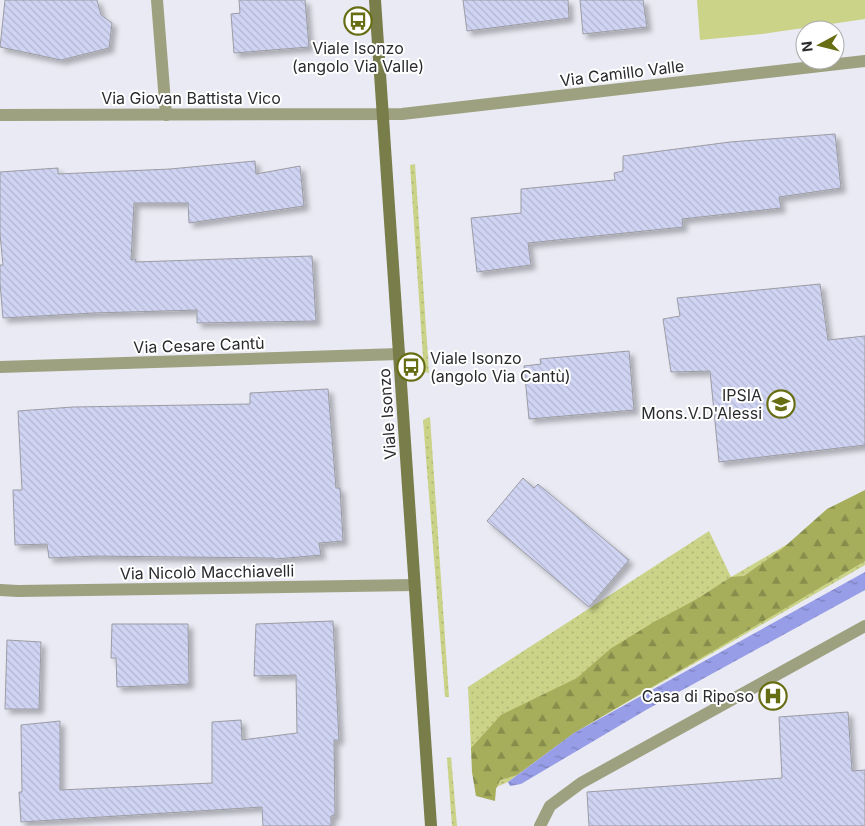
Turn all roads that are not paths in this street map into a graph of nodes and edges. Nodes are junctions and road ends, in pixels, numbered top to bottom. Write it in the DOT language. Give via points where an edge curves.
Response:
graph roads {
  1 [pos="157,0"];
  2 [pos="375,0"];
  3 [pos="865,61"];
  4 [pos="383,114"];
  5 [pos="0,115"];
  6 [pos="166,115"];
  7 [pos="399,354"];
  8 [pos="0,367"];
  9 [pos="414,585"];
  10 [pos="0,590"];
  11 [pos="865,626"];
  12 [pos="431,826"];
  13 [pos="540,826"];
  1 -- 6 [label="street"];
  2 -- 4 [label="main road, Viale Isonzo"];
  3 -- 4 [label="street, Via Camillo Valle"];
  4 -- 6 [label="street, Via Giovan Battista Vico"];
  4 -- 7 [label="main road, Viale Isonzo"];
  5 -- 6 [label="street, Via Giovan Battista Vico"];
  7 -- 8 [label="street, Via Cesare Cantù"];
  7 -- 9 [label="main road, Viale Isonzo"];
  9 -- 10 [label="street, Via Nicolò Macchiavelli"];
  9 -- 12 [label="main road, Viale Isonzo"];
  11 -- 13 [label="street" via="581,783 550,806"];
}
